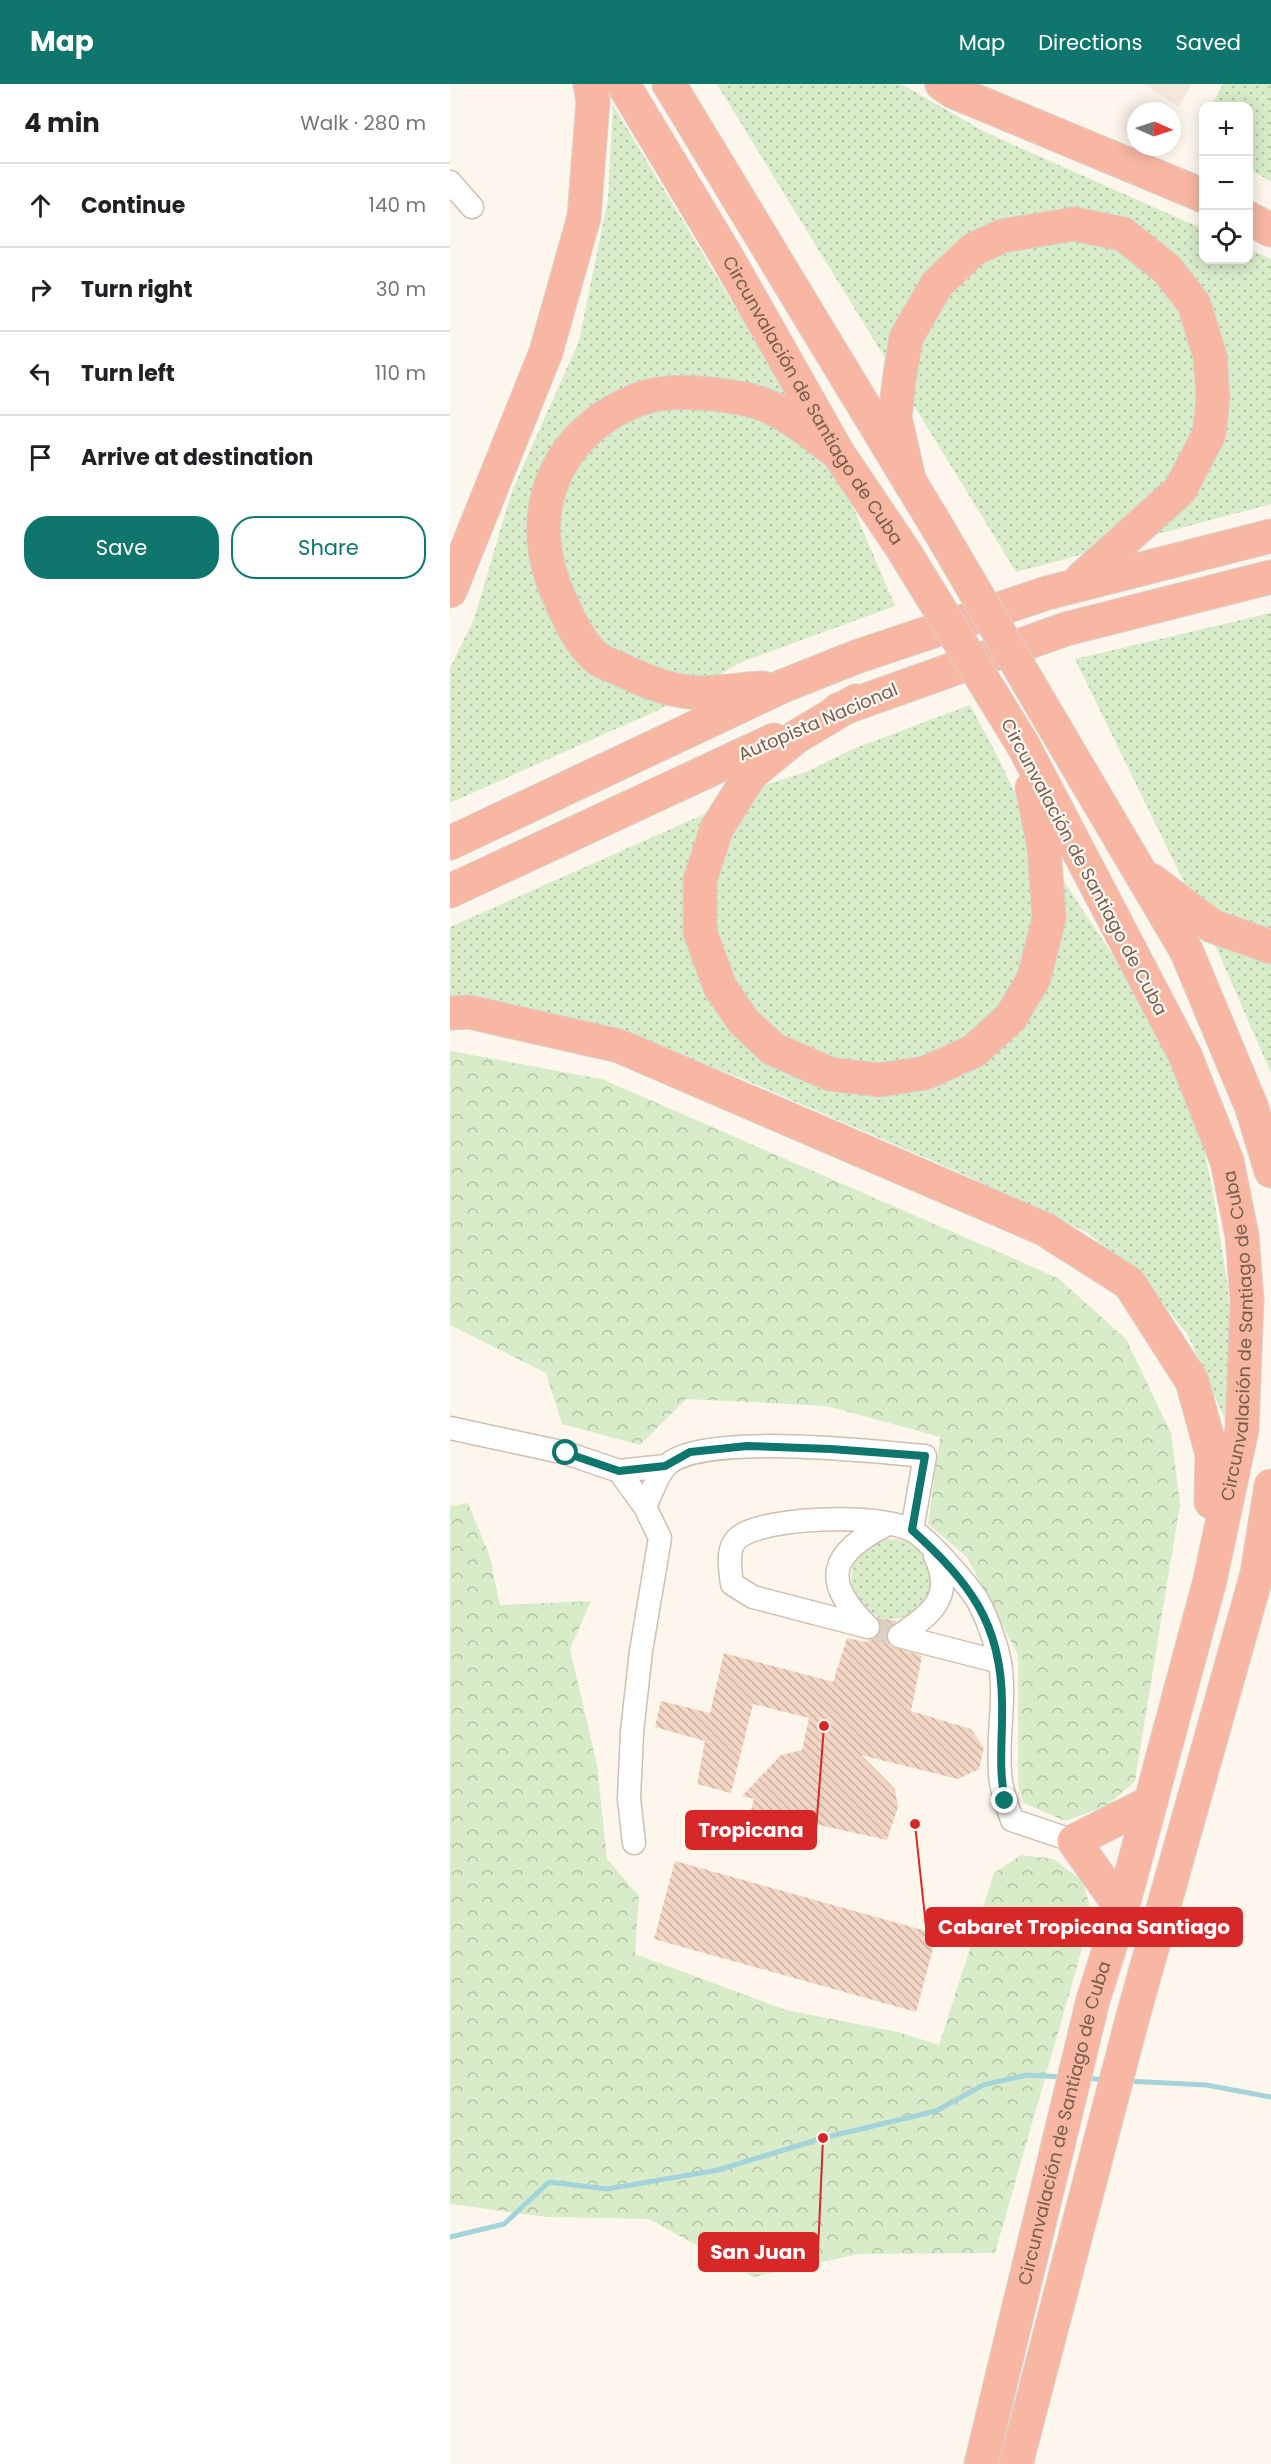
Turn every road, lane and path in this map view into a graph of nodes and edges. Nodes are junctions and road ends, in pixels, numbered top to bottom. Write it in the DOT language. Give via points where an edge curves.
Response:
graph roads {
  1 [pos="590,84"];
  2 [pos="623,84"];
  3 [pos="669,84"];
  4 [pos="942,84"];
  5 [pos="450,182"];
  6 [pos="1199,194"];
  7 [pos="472,207"];
  8 [pos="1253,221"];
  9 [pos="1271,230"];
  10 [pos="838,453"];
  11 [pos="910,483"];
  12 [pos="1271,536"];
  13 [pos="1271,578"];
  14 [pos="1071,587"];
  15 [pos="450,591"];
  16 [pos="1271,597"];
  17 [pos="1155,605"];
  18 [pos="783,686"];
  19 [pos="856,701"];
  20 [pos="1023,745"];
  21 [pos="450,843"];
  22 [pos="1138,871"];
  23 [pos="450,891"];
  24 [pos="1271,947"];
  25 [pos="450,1013"];
  26 [pos="1271,1171"];
  27 [pos="450,1428"];
  28 [pos="665,1466"];
  29 [pos="619,1471"];
  30 [pos="1271,1486"];
  31 [pos="645,1507"];
  32 [pos="886,1525"];
  33 [pos="1271,1529"];
  34 [pos="912,1530"];
  35 [pos="931,1547"];
  36 [pos="1257,1574"];
  37 [pos="1210,1580"];
  38 [pos="1000,1662"];
  39 [pos="1151,1802"];
  40 [pos="1074,1841"];
  41 [pos="634,1843"];
  42 [pos="1122,1909"];
  43 [pos="981,2464"];
  44 [pos="1016,2464"];
  1 -- 15 [label="highway" via="593,101 584,218 546,352"];
  2 -- 10 [label="highway, Circunvalación de Santiago de Cuba"];
  3 -- 11 [label="highway"];
  4 -- 6 [label="highway"];
  5 -- 7 [label="lane"];
  8 -- 9 [label="highway"];
  10 -- 18 [label="highway" via="782,412 746,399 676,392 638,399 602,418 571,447 549,486 542,523 548,572 572,625 597,658 644,680 698,693"];
  10 -- 20 [label="highway, Circunvalación de Santiago de Cuba, bridge" via="904,551"];
  11 -- 14 [label="highway" via="894,418 898,381 906,338 938,284 974,249 1002,236 1074,224 1123,234 1167,269 1194,304 1210,356 1213,399 1209,434 1180,490"];
  11 -- 22 [label="highway, bridge"];
  12 -- 14 [label="highway"];
  13 -- 17 [label="highway, Autopista Nacional"];
  14 -- 18 [label="highway" via="856,657"];
  16 -- 17 [label="highway"];
  17 -- 19 [label="highway, Autopista Nacional" via="1066,629"];
  18 -- 21 [label="highway"];
  19 -- 20 [label="highway" via="796,736 751,774 717,828 700,880 700,932 720,987 744,1022 773,1049 830,1074 879,1080 925,1073 974,1051 1011,1017 1034,978 1049,918 1044,846"];
  19 -- 23 [label="highway, Autopista Nacional"];
  20 -- 37 [label="highway, Circunvalación de Santiago de Cuba" via="1185,1055 1229,1172 1242,1236 1247,1300 1242,1417"];
  22 -- 24 [label="highway" via="1212,926"];
  22 -- 26 [label="highway" via="1186,950 1251,1108"];
  25 -- 37 [label="highway" via="469,1012 619,1046 1044,1229 1130,1283 1192,1381 1212,1454"];
  27 -- 29 [label="lane" via="566,1453"];
  28 -- 29 [label="lane"];
  28 -- 31 [label="lane"];
  28 -- 34 [label="lane" via="690,1452 747,1446 925,1456"];
  29 -- 31 [label="lane"];
  30 -- 36 [label="highway"];
  31 -- 41 [label="lane" via="660,1538 632,1732 629,1799"];
  32 -- 32 [label="lane" via="862,1520 791,1522 756,1529 734,1541 728,1555 732,1584 753,1597 868,1627 843,1599 837,1578 842,1557 855,1542"];
  32 -- 34 [label="lane"];
  33 -- 36 [label="highway"];
  34 -- 35 [label="lane"];
  35 -- 38 [label="lane" via="979,1603"];
  35 -- 38 [label="lane" via="941,1569 943,1590 930,1614 899,1636"];
  36 -- 44 [label="highway" via="1133,2016"];
  37 -- 39 [label="highway, Circunvalación de Santiago de Cuba"];
  38 -- 40 [label="lane" via="999,1773 1012,1820"];
  39 -- 40 [label="highway"];
  39 -- 42 [label="highway, Circunvalación de Santiago de Cuba"];
  40 -- 42 [label="highway"];
  42 -- 43 [label="highway, Circunvalación de Santiago de Cuba" via="1093,2000"];
}
